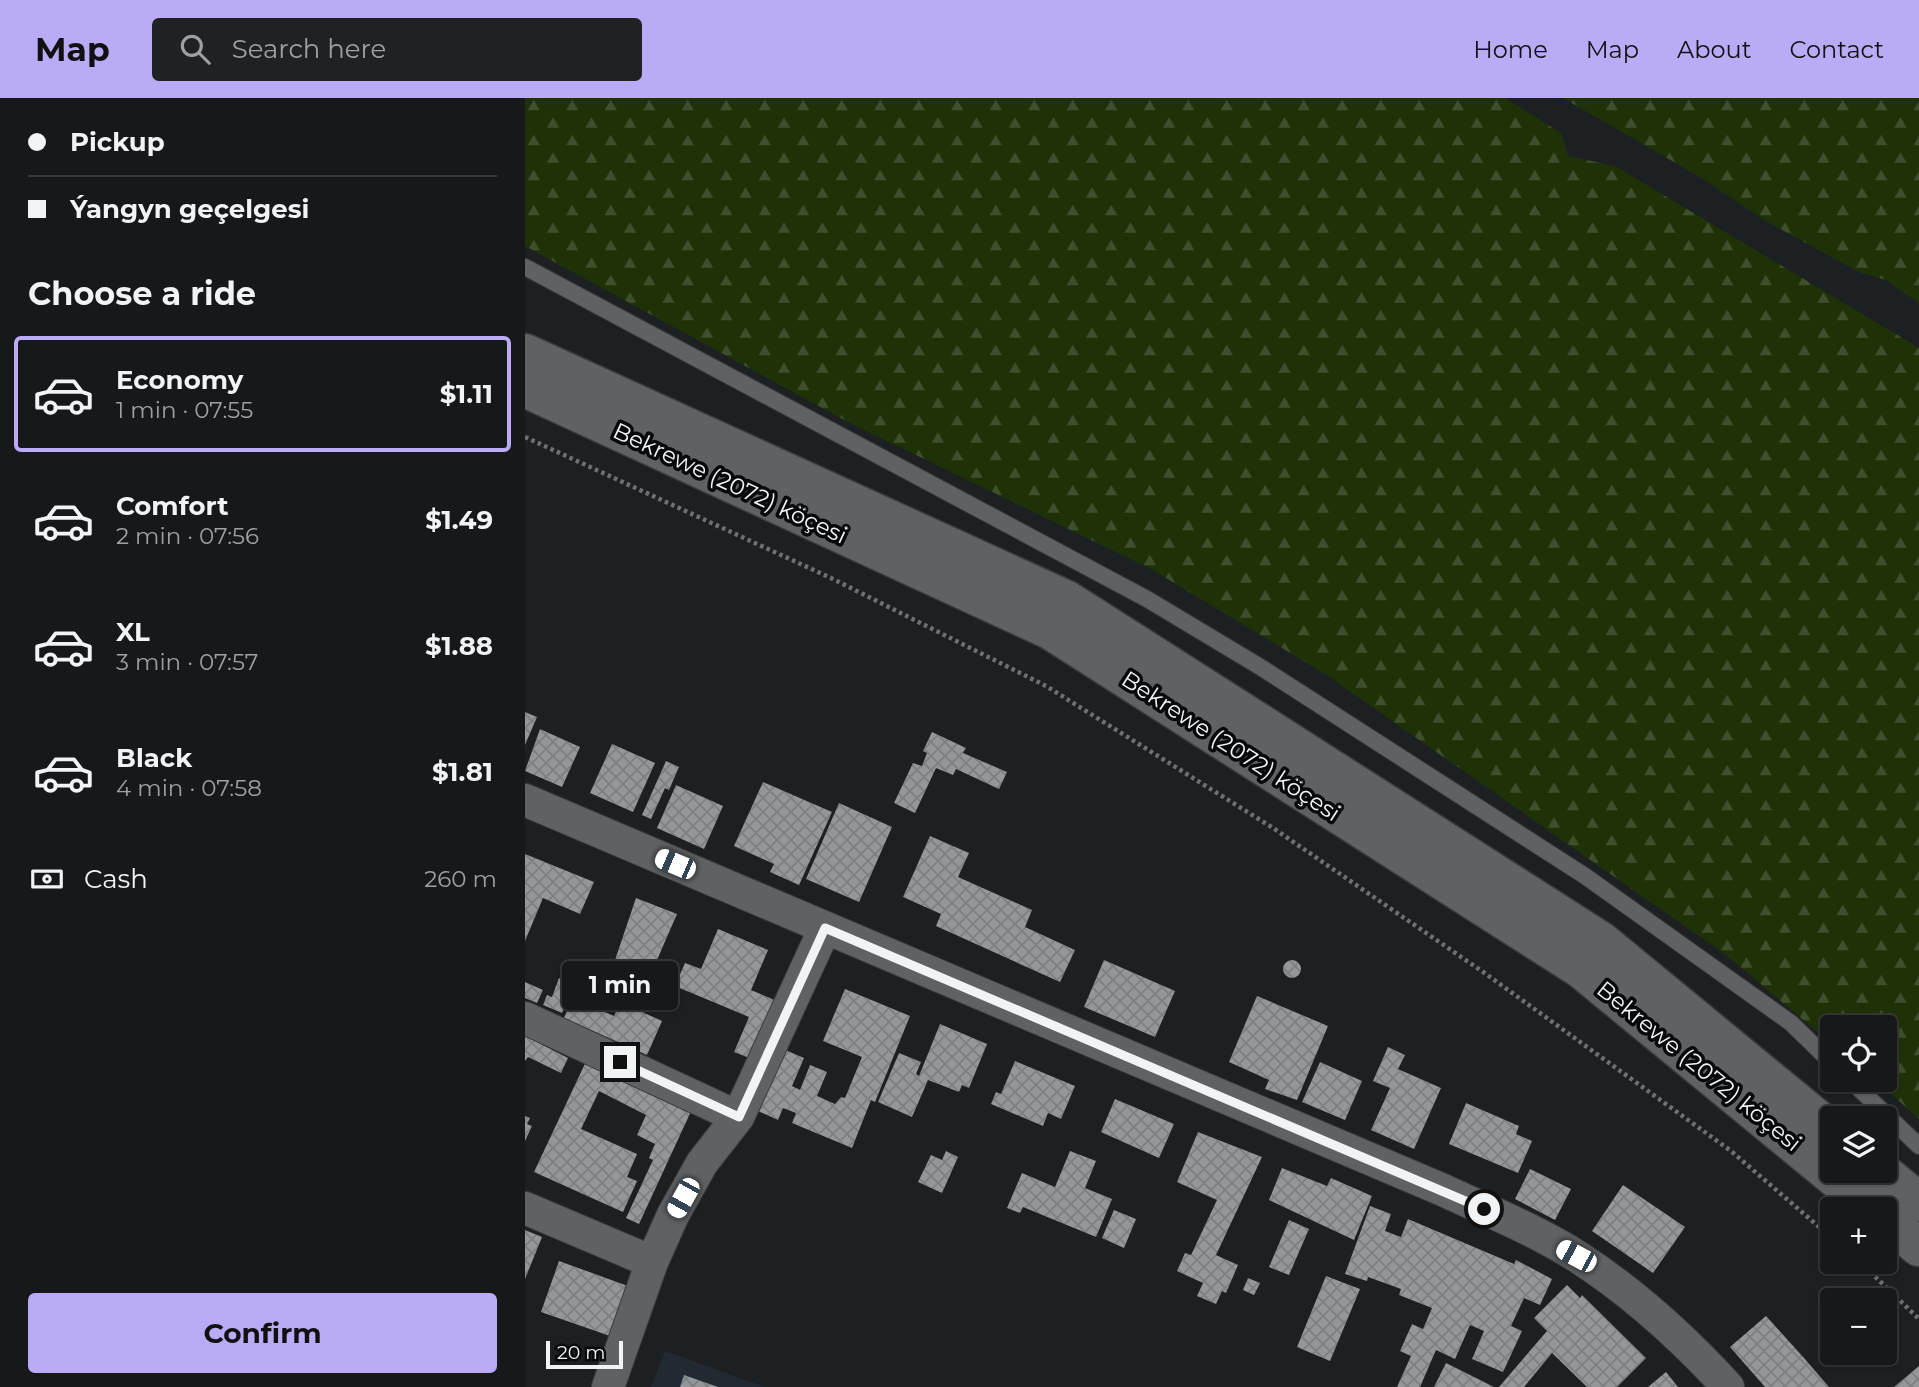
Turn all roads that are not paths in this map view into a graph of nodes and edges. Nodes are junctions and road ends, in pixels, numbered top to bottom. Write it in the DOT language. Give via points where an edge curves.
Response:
graph roads {
  1 [pos="525,267"];
  2 [pos="525,353"];
  3 [pos="525,388"];
  4 [pos="525,800"];
  5 [pos="825,928"];
  6 [pos="525,1018"];
  7 [pos="1820,1051"];
  8 [pos="1863,1092"];
  9 [pos="739,1117"];
  10 [pos="1820,1121"];
  11 [pos="1919,1146"];
  12 [pos="1896,1183"];
  13 [pos="1858,1197"];
  14 [pos="1919,1202"];
  15 [pos="525,1208"];
  16 [pos="1897,1229"];
  17 [pos="1919,1247"];
  18 [pos="652,1262"];
  19 [pos="608,1387"];
  20 [pos="1728,1387"];
  1 -- 7 [label="lane" via="1123,586 1262,668 1596,883 1791,1023"];
  2 -- 10 [label="main road, Bekrewe (2072) köçesi" via="1067,600 1601,942"];
  3 -- 13 [label="main road, Bekrewe (2072) köçesi" via="1051,630 1581,969"];
  4 -- 5 [label="street"];
  5 -- 9 [label="street"];
  5 -- 20 [label="street" via="1525,1228 1623,1288"];
  6 -- 9 [label="street"];
  8 -- 11 [label="lane"];
  9 -- 18 [label="street" via="702,1163"];
  12 -- 14 [label="main road"];
  15 -- 18 [label="street"];
  16 -- 17 [label="main road"];
  18 -- 19 [label="street"];
}
